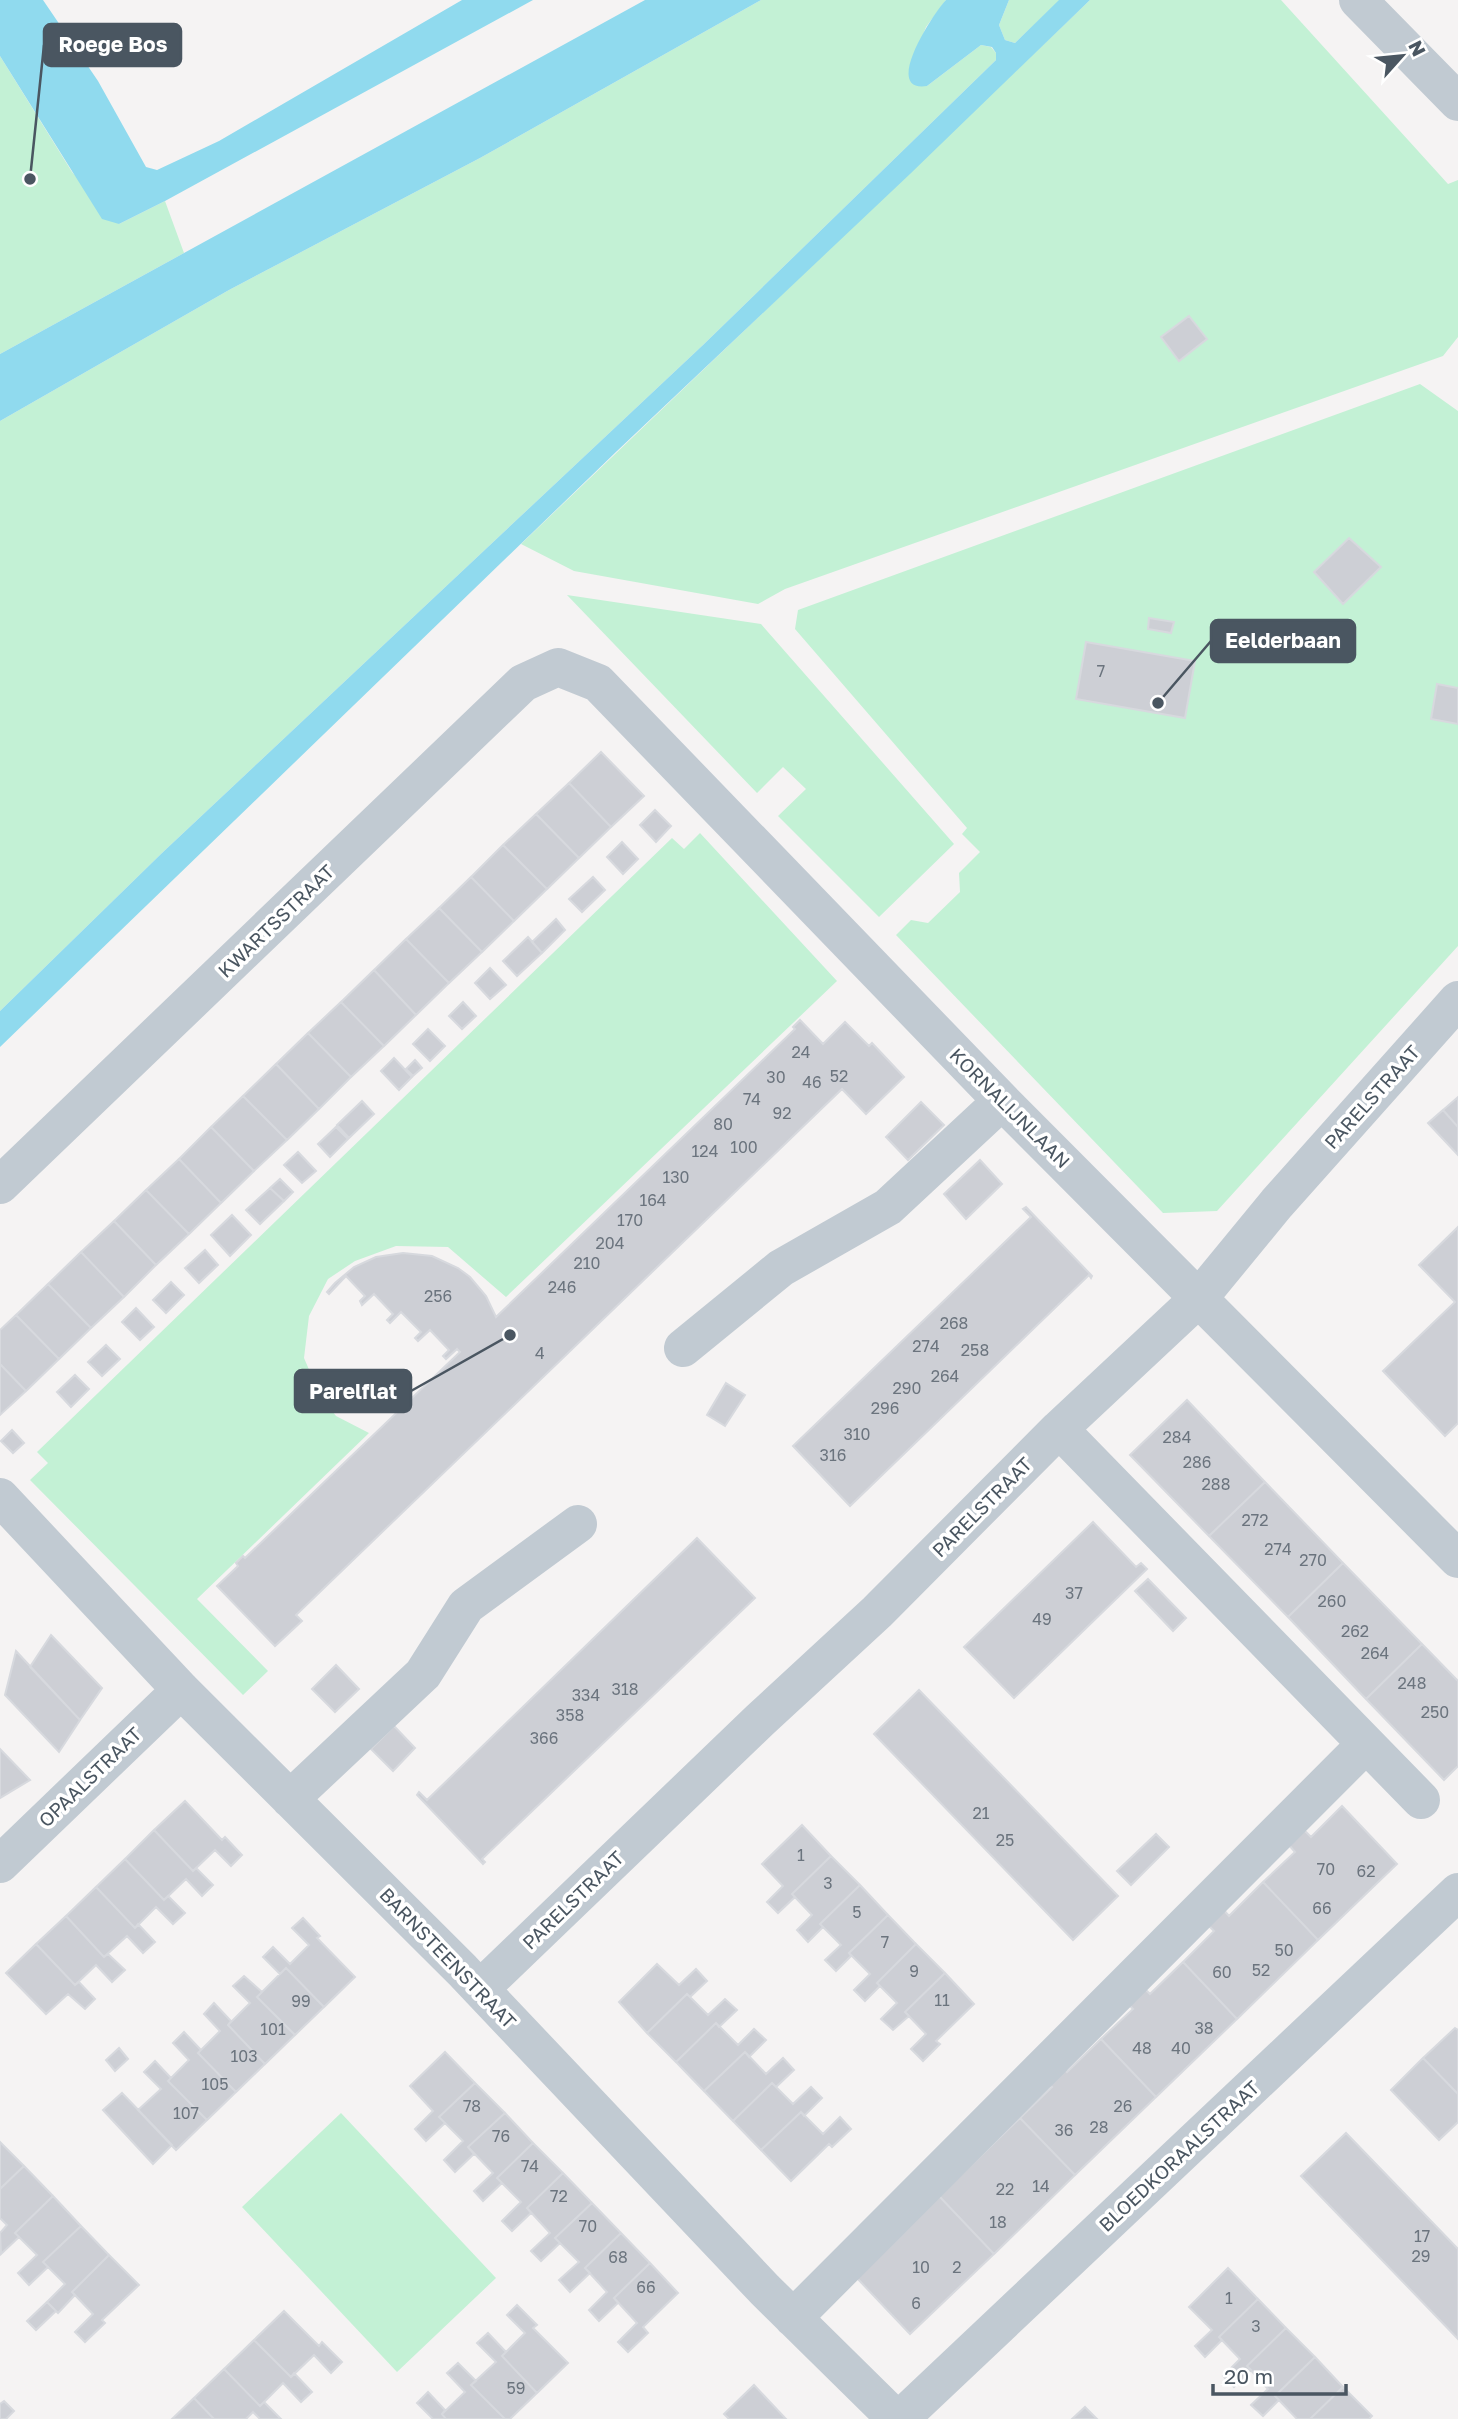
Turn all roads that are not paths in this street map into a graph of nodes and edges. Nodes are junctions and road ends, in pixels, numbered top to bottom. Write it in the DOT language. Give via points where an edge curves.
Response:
graph roads {
  1 [pos="1358,0"];
  2 [pos="1458,102"];
  3 [pos="558,667"];
  4 [pos="1458,1000"];
  5 [pos="1002,1101"];
  6 [pos="0,1185"];
  7 [pos="1199,1298"];
  8 [pos="683,1348"];
  9 [pos="1059,1429"];
  10 [pos="0,1497"];
  11 [pos="578,1524"];
  12 [pos="1458,1559"];
  13 [pos="181,1690"];
  14 [pos="1366,1744"];
  15 [pos="290,1800"];
  16 [pos="1421,1800"];
  17 [pos="0,1864"];
  18 [pos="1458,1892"];
  19 [pos="480,1989"];
  20 [pos="793,2318"];
  21 [pos="898,2419"];
  1 -- 2 [label="street"];
  3 -- 5 [label="street, KORNALIJNLAAN" via="598,683"];
  3 -- 6 [label="street, KWARTSSTRAAT" via="523,684"];
  4 -- 7 [label="street, PARELSTRAAT" via="1277,1202"];
  5 -- 7 [label="street, KORNALIJNLAAN"];
  5 -- 8 [label="street" via="888,1207 780,1268"];
  7 -- 9 [label="street, PARELSTRAAT"];
  7 -- 12 [label="street, KORNALIJNLAAN"];
  9 -- 14 [label="street"];
  9 -- 19 [label="street, PARELSTRAAT" via="877,1612"];
  10 -- 13 [label="street, BARNSTEENSTRAAT"];
  11 -- 15 [label="street" via="466,1606 423,1674"];
  13 -- 15 [label="street, BARNSTEENSTRAAT"];
  13 -- 17 [label="street, OPAALSTRAAT"];
  14 -- 16 [label="street"];
  14 -- 20 [label="street"];
  15 -- 19 [label="street, BARNSTEENSTRAAT"];
  18 -- 21 [label="street, BLOEDKORAALSTRAAT"];
  19 -- 20 [label="street, BARNSTEENSTRAAT"];
  20 -- 21 [label="street, BARNSTEENSTRAAT"];
}
